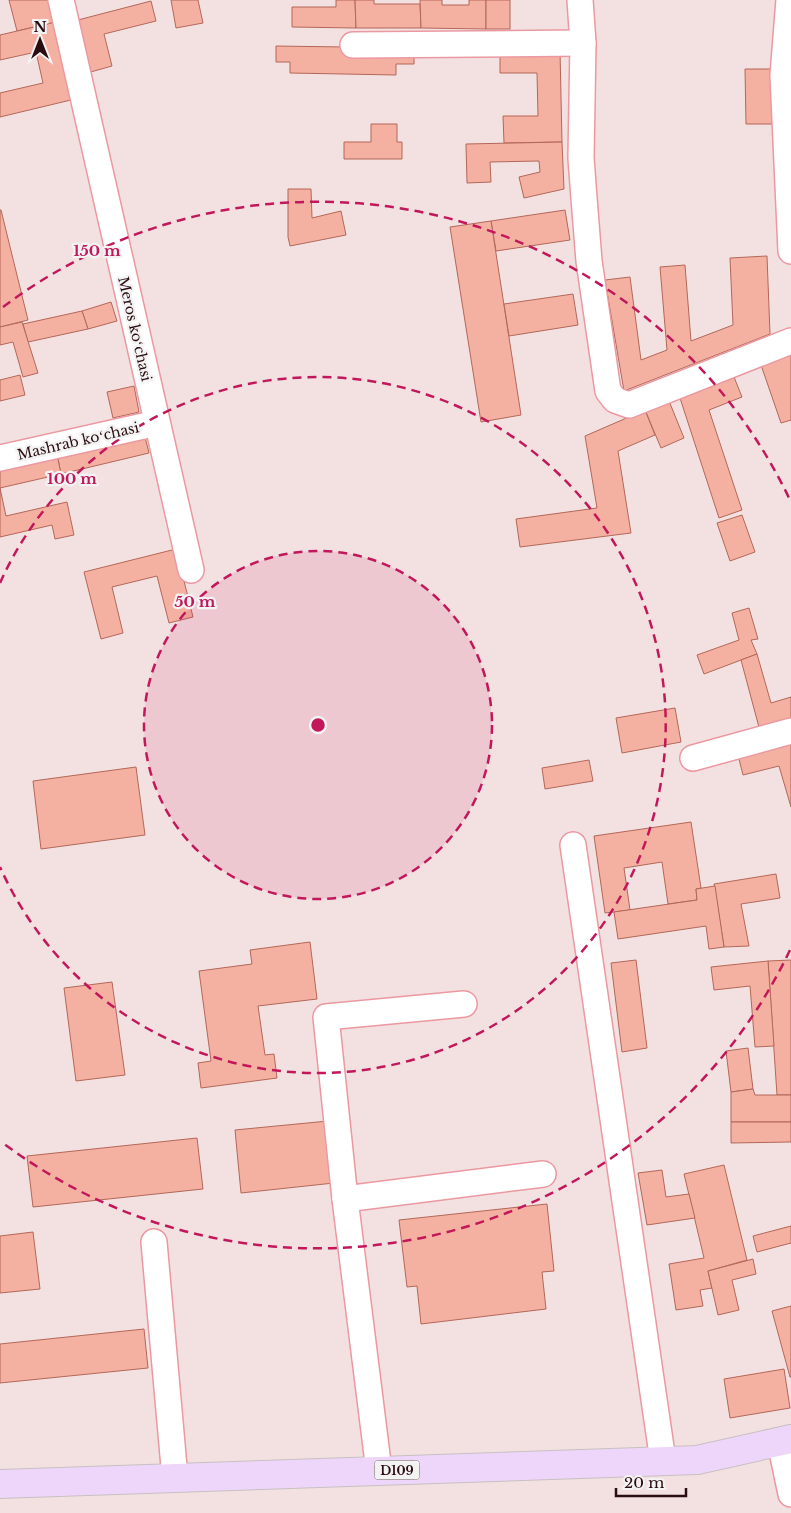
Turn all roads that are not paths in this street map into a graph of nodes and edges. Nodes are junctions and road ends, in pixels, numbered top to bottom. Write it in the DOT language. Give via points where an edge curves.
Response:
graph roads {
  1 [pos="61,0"];
  2 [pos="580,0"];
  3 [pos="789,0"];
  4 [pos="583,43"];
  5 [pos="353,45"];
  6 [pos="791,251"];
  7 [pos="791,341"];
  8 [pos="156,423"];
  9 [pos="0,458"];
  10 [pos="190,570"];
  11 [pos="791,731"];
  12 [pos="694,758"];
  13 [pos="573,844"];
  14 [pos="464,1004"];
  15 [pos="543,1174"];
  16 [pos="345,1199"];
  17 [pos="154,1242"];
  18 [pos="785,1440"];
  19 [pos="663,1461"];
  20 [pos="379,1471"];
  21 [pos="175,1478"];
  22 [pos="0,1484"];
  23 [pos="791,1494"];
  1 -- 8 [label="street, Meros koʻchasi"];
  2 -- 4 [label="street"];
  3 -- 6 [label="street" via="783,74"];
  4 -- 5 [label="street"];
  4 -- 7 [label="street" via="581,158 588,261 608,391 615,400 629,405"];
  8 -- 9 [label="street, Mashrab koʻchasi"];
  8 -- 10 [label="street, Meros koʻchasi"];
  11 -- 12 [label="street"];
  13 -- 19 [label="street"];
  14 -- 16 [label="street" via="326,1017"];
  15 -- 16 [label="street"];
  16 -- 20 [label="street"];
  17 -- 21 [label="street"];
  18 -- 19 [label="main road, D109" via="697,1460"];
  18 -- 23 [label="street"];
  19 -- 20 [label="main road, D109"];
  20 -- 21 [label="main road, D109"];
  21 -- 22 [label="main road, D109"];
}
